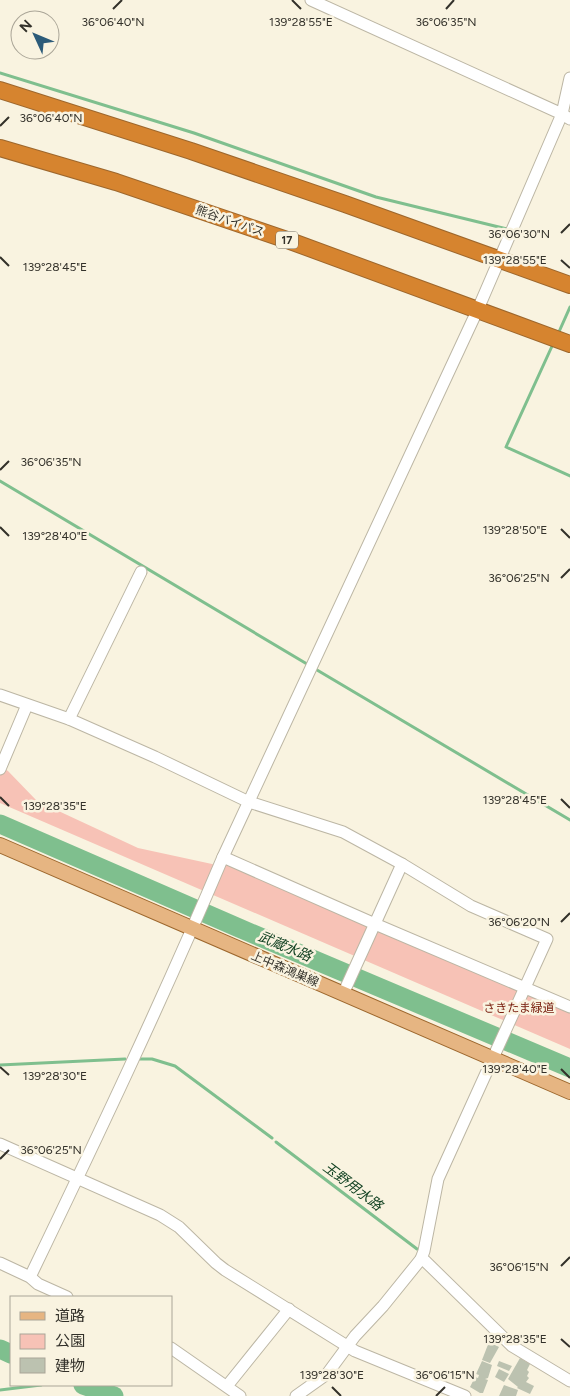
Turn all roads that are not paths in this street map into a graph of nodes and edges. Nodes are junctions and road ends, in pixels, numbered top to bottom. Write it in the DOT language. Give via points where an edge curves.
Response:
graph roads {
  1 [pos="312,0"];
  2 [pos="570,78"];
  3 [pos="0,90"];
  4 [pos="566,116"];
  5 [pos="0,148"];
  6 [pos="500,259"];
  7 [pos="570,285"];
  8 [pos="478,309"];
  9 [pos="570,344"];
  10 [pos="141,572"];
  11 [pos="0,696"];
  12 [pos="27,705"];
  13 [pos="69,719"];
  14 [pos="1,765"];
  15 [pos="249,802"];
  16 [pos="0,845"];
  17 [pos="224,857"];
  18 [pos="402,864"];
  19 [pos="195,924"];
  20 [pos="375,924"];
  21 [pos="525,988"];
  22 [pos="345,990"];
  23 [pos="570,1007"];
  24 [pos="495,1054"];
  25 [pos="570,1092"];
  26 [pos="0,1144"];
  27 [pos="78,1178"];
  28 [pos="421,1260"];
  29 [pos="0,1263"];
  30 [pos="30,1277"];
  31 [pos="65,1296"];
  32 [pos="289,1308"];
  33 [pos="348,1347"];
  34 [pos="172,1349"];
  35 [pos="570,1380"];
  36 [pos="227,1386"];
  37 [pos="240,1396"];
  38 [pos="296,1396"];
  39 [pos="465,1396"];
  1 -- 4 [label="street"];
  2 -- 4 [label="street"];
  3 -- 6 [label="highway" via="191,151"];
  4 -- 6 [label="street"];
  5 -- 8 [label="highway, 熊谷バイパス / 17" via="125,185"];
  6 -- 7 [label="highway"];
  6 -- 8 [label="street"];
  8 -- 9 [label="highway, 熊谷バイパス / 17"];
  8 -- 15 [label="street"];
  10 -- 13 [label="street"];
  11 -- 12 [label="street"];
  12 -- 13 [label="street"];
  12 -- 14 [label="street"];
  13 -- 15 [label="street"];
  15 -- 17 [label="street"];
  15 -- 18 [label="street" via="343,832"];
  16 -- 19 [label="main road, 上中森鴻巣線"];
  17 -- 19 [label="street"];
  17 -- 20 [label="street"];
  18 -- 20 [label="street"];
  18 -- 21 [label="street" via="471,906 546,939"];
  19 -- 22 [label="main road, 上中森鴻巣線"];
  19 -- 27 [label="street"];
  20 -- 21 [label="street"];
  20 -- 22 [label="street"];
  21 -- 23 [label="street"];
  21 -- 24 [label="street"];
  22 -- 24 [label="main road, 上中森鴻巣線"];
  24 -- 25 [label="main road, 上中森鴻巣線"];
  24 -- 28 [label="street" via="438,1179"];
  26 -- 27 [label="street"];
  27 -- 30 [label="street"];
  27 -- 32 [label="street" via="160,1215 216,1263"];
  28 -- 33 [label="street"];
  28 -- 35 [label="street" via="512,1346"];
  29 -- 30 [label="street"];
  30 -- 31 [label="street"];
  32 -- 33 [label="street"];
  32 -- 36 [label="street"];
  33 -- 38 [label="street" via="327,1374"];
  33 -- 39 [label="street"];
  34 -- 36 [label="street"];
  36 -- 37 [label="street"];
}
